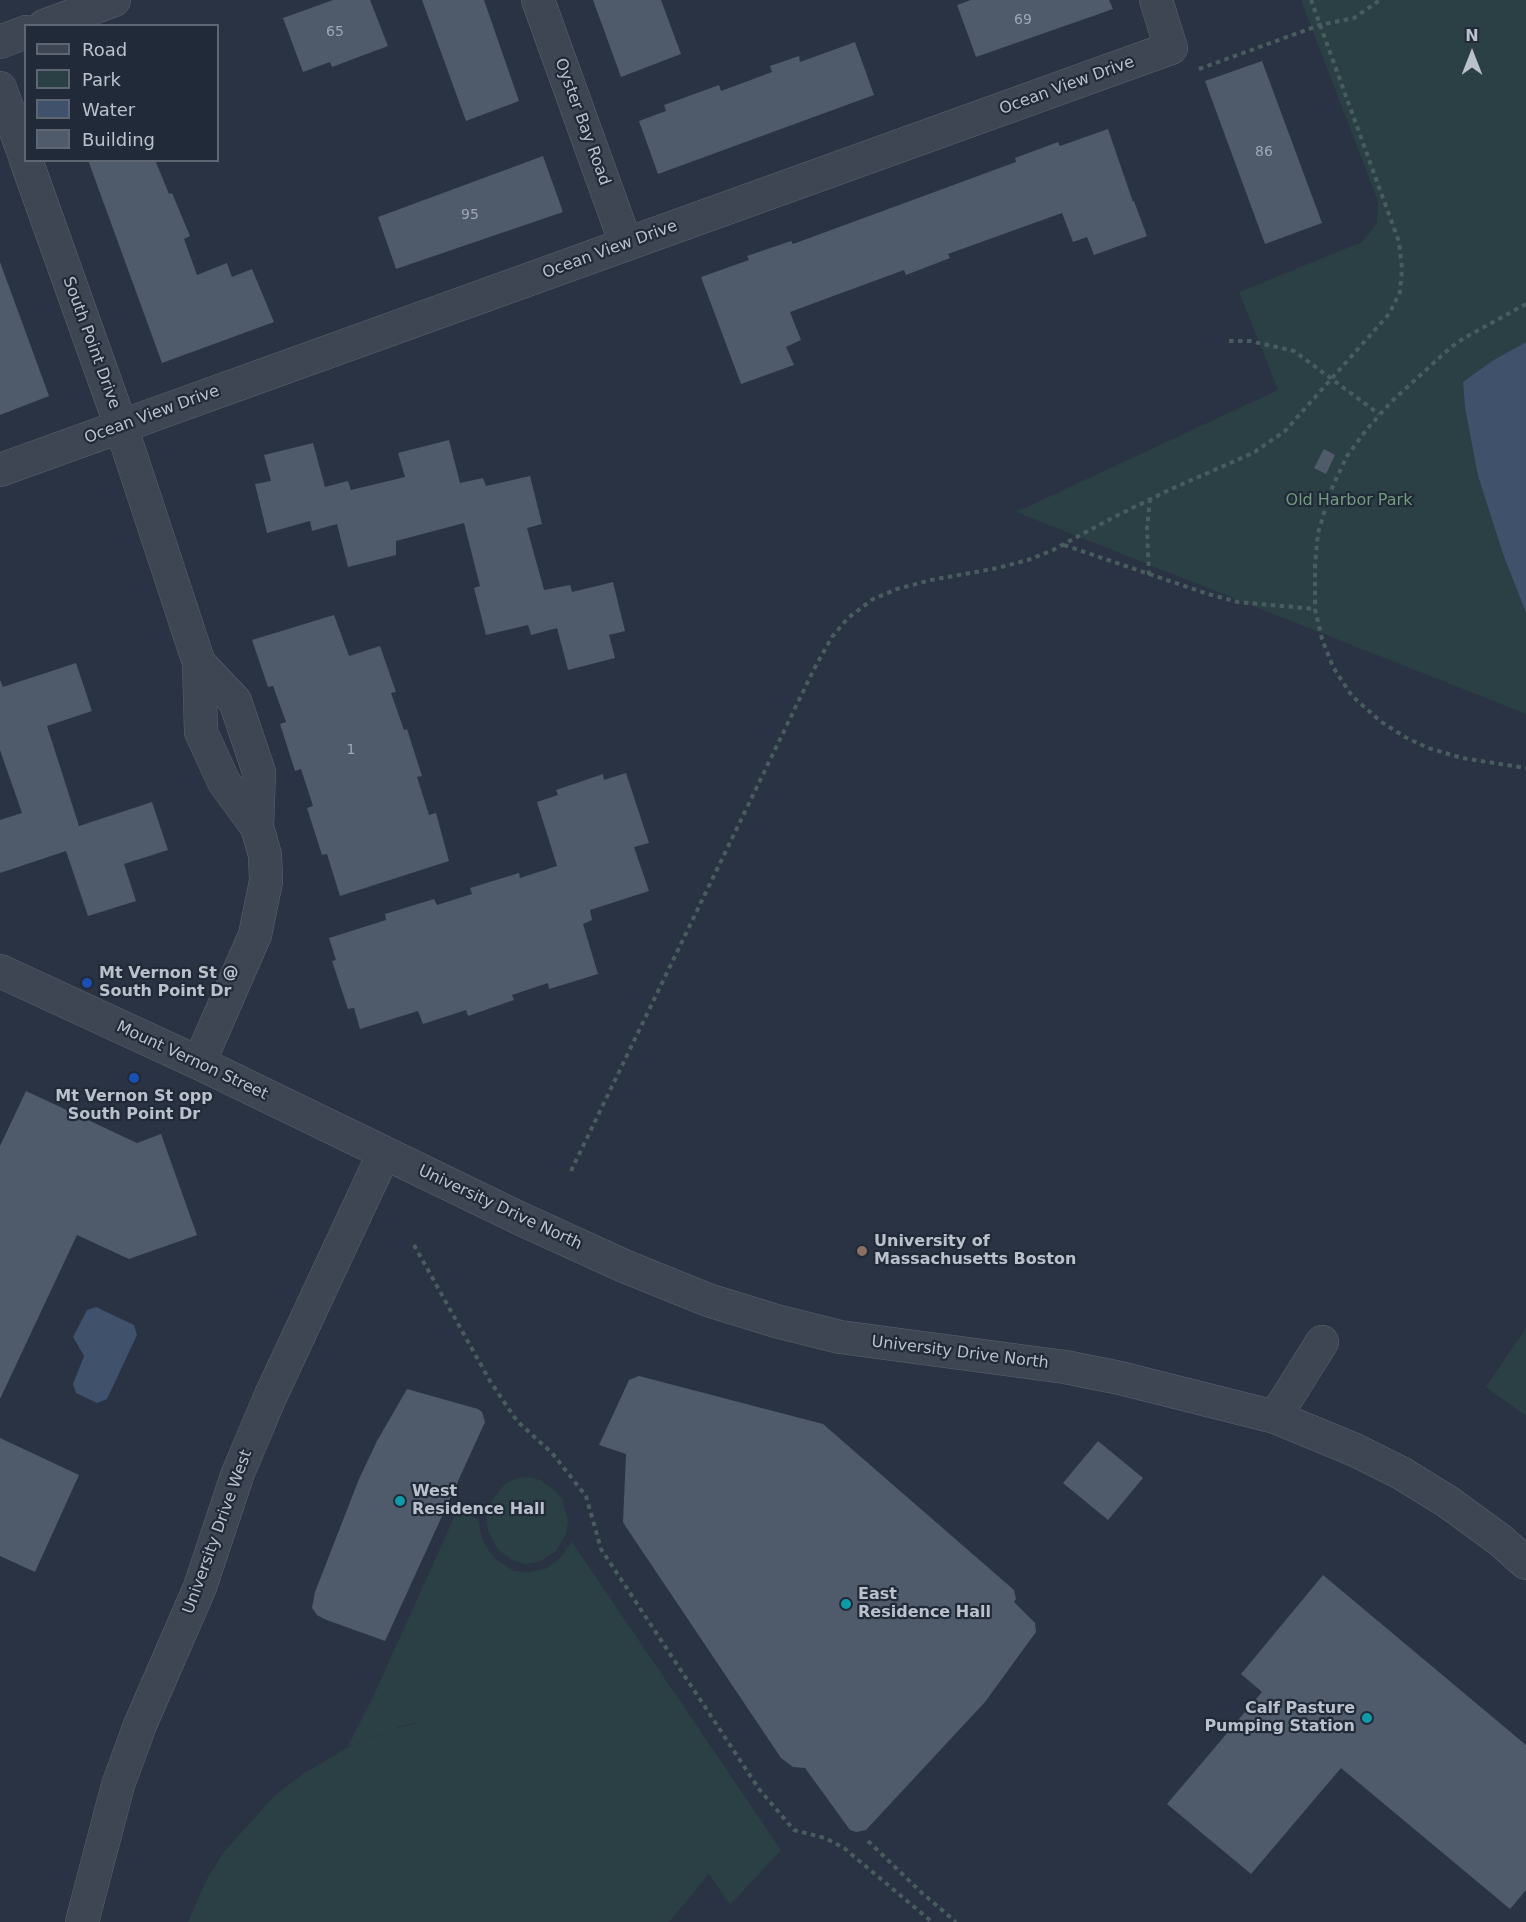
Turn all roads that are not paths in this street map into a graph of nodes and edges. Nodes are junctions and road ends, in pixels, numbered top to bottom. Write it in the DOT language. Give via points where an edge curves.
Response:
graph roads {
  1 [pos="114,0"];
  2 [pos="538,0"];
  3 [pos="1156,0"];
  4 [pos="49,24"];
  5 [pos="24,33"];
  6 [pos="0,42"];
  7 [pos="0,87"];
  8 [pos="24,154"];
  9 [pos="27,162"];
  10 [pos="627,244"];
  11 [pos="121,426"];
  12 [pos="0,470"];
  13 [pos="0,971"];
  14 [pos="199,1063"];
  15 [pos="384,1153"];
  16 [pos="1322,1342"];
  17 [pos="1275,1417"];
  18 [pos="1526,1563"];
  19 [pos="82,1922"];
  1 -- 4 [label="street"];
  2 -- 10 [label="street, Oyster Bay Road"];
  3 -- 10 [label="street, Ocean View Drive" via="1182,60"];
  5 -- 6 [label="street"];
  7 -- 8 [label="street, South Point Drive"];
  9 -- 11 [label="street, South Point Drive"];
  10 -- 11 [label="street, Ocean View Drive"];
  11 -- 12 [label="street, Ocean View Drive"];
  11 -- 14 [label="street, South Point Drive" via="199,663 235,701 259,772 257,827 265,855 266,881 255,935"];
  13 -- 14 [label="street, Mount Vernon Street"];
  14 -- 15 [label="street, Mount Vernon Street"];
  15 -- 17 [label="street, University Drive North" via="624,1266 708,1300 776,1321 851,1338 1076,1369"];
  15 -- 19 [label="street, University Drive West" via="238,1473 200,1587 118,1785"];
  16 -- 17 [label="street"];
  17 -- 18 [label="street, University Drive North" via="1401,1473 1500,1540"];
}
